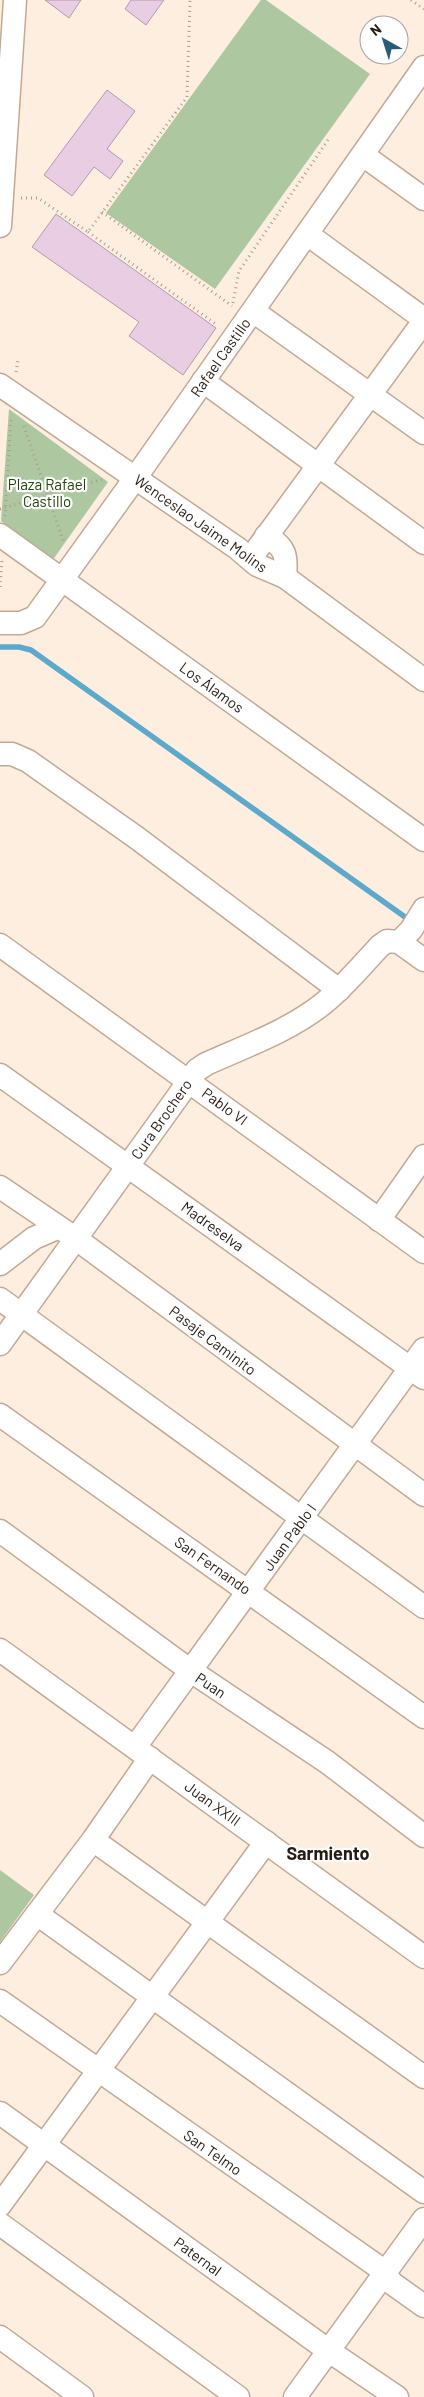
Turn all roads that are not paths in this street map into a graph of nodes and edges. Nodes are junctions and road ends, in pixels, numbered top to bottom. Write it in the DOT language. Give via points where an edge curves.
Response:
graph roads {
  1 [pos="15,0"];
  2 [pos="421,76"];
  3 [pos="4,113"];
  4 [pos="363,155"];
  5 [pos="424,199"];
  6 [pos="0,226"];
  7 [pos="307,234"];
  8 [pos="243,314"];
  9 [pos="424,320"];
  10 [pos="203,381"];
  11 [pos="7,389"];
  12 [pos="369,395"];
  13 [pos="424,433"];
  14 [pos="318,465"];
  15 [pos="131,474"];
  16 [pos="266,536"];
  17 [pos="2,537"];
  18 [pos="424,543"];
  19 [pos="250,559"];
  20 [pos="67,573"];
  21 [pos="285,577"];
  22 [pos="0,623"];
  23 [pos="424,680"];
  24 [pos="0,754"];
  25 [pos="424,840"];
  26 [pos="413,925"];
  27 [pos="0,945"];
  28 [pos="424,960"];
  29 [pos="339,990"];
  30 [pos="0,1075"];
  31 [pos="188,1079"];
  32 [pos="424,1156"];
  33 [pos="128,1165"];
  34 [pos="0,1187"];
  35 [pos="380,1220"];
  36 [pos="66,1233"];
  37 [pos="424,1252"];
  38 [pos="0,1264"];
  39 [pos="0,1299"];
  40 [pos="20,1314"];
  41 [pos="0,1344"];
  42 [pos="424,1349"];
  43 [pos="417,1373"];
  44 [pos="0,1415"];
  45 [pos="355,1445"];
  46 [pos="424,1496"];
  47 [pos="302,1518"];
  48 [pos="0,1531"];
  49 [pos="250,1592"];
  50 [pos="424,1607"];
  51 [pos="0,1650"];
  52 [pos="191,1671"];
  53 [pos="424,1717"];
  54 [pos="143,1752"];
  55 [pos="424,1836"];
  56 [pos="93,1840"];
  57 [pos="266,1842"];
  58 [pos="36,1914"];
  59 [pos="208,1920"];
  60 [pos="422,1952"];
  61 [pos="0,1963"];
  62 [pos="151,1996"];
  63 [pos="0,2001"];
  64 [pos="98,2071"];
  65 [pos="424,2077"];
  66 [pos="0,2113"];
  67 [pos="44,2145"];
  68 [pos="424,2192"];
  69 [pos="0,2205"];
  70 [pos="424,2219"];
  71 [pos="0,2224"];
  72 [pos="385,2275"];
  73 [pos="424,2306"];
  74 [pos="0,2337"];
  75 [pos="329,2351"];
  76 [pos="82,2397"];
  77 [pos="238,2397"];
  78 [pos="295,2397"];
  79 [pos="398,2397"];
  1 -- 3 [label="street"];
  2 -- 4 [label="street, Rafael Castillo"];
  3 -- 6 [label="street"];
  4 -- 5 [label="street"];
  4 -- 7 [label="street, Rafael Castillo"];
  7 -- 8 [label="street, Rafael Castillo"];
  7 -- 9 [label="street"];
  8 -- 10 [label="street, Rafael Castillo"];
  8 -- 12 [label="street"];
  9 -- 12 [label="street"];
  10 -- 14 [label="street"];
  10 -- 15 [label="street, Rafael Castillo"];
  11 -- 15 [label="street, Wenceslao Jaime Molins"];
  12 -- 13 [label="street"];
  12 -- 14 [label="street"];
  14 -- 16 [label="street"];
  14 -- 18 [label="street"];
  15 -- 19 [label="street, Wenceslao Jaime Molins"];
  15 -- 20 [label="street, Rafael Castillo"];
  16 -- 19 [label="street"];
  16 -- 21 [label="street" via="284,551"];
  17 -- 20 [label="street, Los Álamos"];
  19 -- 21 [label="street, Wenceslao Jaime Molins" via="268,572"];
  20 -- 22 [label="street, Rafael Castillo" via="35,617 21,623"];
  20 -- 25 [label="street, Los Álamos"];
  21 -- 23 [label="street, Wenceslao Jaime Molins"];
  24 -- 29 [label="street" via="12,754 28,761 137,838"];
  26 -- 28 [label="street"];
  26 -- 29 [label="street, Cura Brochero" via="380,946"];
  27 -- 31 [label="street, Pablo VI"];
  29 -- 31 [label="street, Cura Brochero" via="297,1022 206,1064"];
  30 -- 33 [label="street, Madreselva"];
  31 -- 33 [label="street, Cura Brochero"];
  31 -- 35 [label="street, Pablo VI"];
  32 -- 35 [label="street"];
  33 -- 36 [label="street, Cura Brochero"];
  33 -- 43 [label="street, Madreselva"];
  34 -- 36 [label="street, Pasaje Caminito"];
  35 -- 37 [label="street, Pablo VI"];
  36 -- 38 [label="street" via="34,1238"];
  36 -- 40 [label="street, Cura Brochero"];
  36 -- 45 [label="street, Pasaje Caminito"];
  39 -- 40 [label="street"];
  40 -- 41 [label="street, Cura Brochero"];
  40 -- 47 [label="street"];
  42 -- 43 [label="street, Juan Pablo I"];
  43 -- 45 [label="street, Juan Pablo I"];
  44 -- 49 [label="street, San Fernando"];
  45 -- 46 [label="street, Pasaje Caminito"];
  45 -- 47 [label="street, Juan Pablo I"];
  47 -- 49 [label="street, Juan Pablo I"];
  47 -- 50 [label="street"];
  48 -- 52 [label="street, Puan"];
  49 -- 52 [label="street, Juan Pablo I"];
  49 -- 53 [label="street, San Fernando"];
  51 -- 54 [label="street, Juan XXIII"];
  52 -- 54 [label="street, Juan Pablo I"];
  52 -- 55 [label="street, Puan" via="327,1762"];
  54 -- 56 [label="street, Juan Pablo I"];
  54 -- 57 [label="street, Juan XXIII"];
  56 -- 58 [label="street, Juan Pablo I"];
  56 -- 59 [label="street"];
  57 -- 59 [label="street"];
  57 -- 60 [label="street, Juan XXIII"];
  58 -- 61 [label="street, Juan Pablo I"];
  58 -- 62 [label="street"];
  59 -- 62 [label="street"];
  59 -- 65 [label="street"];
  62 -- 64 [label="street"];
  62 -- 68 [label="street"];
  63 -- 64 [label="street, San Telmo"];
  64 -- 67 [label="street"];
  64 -- 72 [label="street, San Telmo"];
  66 -- 67 [label="street, Paternal"];
  67 -- 69 [label="street"];
  67 -- 75 [label="street, Paternal"];
  70 -- 72 [label="street"];
  71 -- 77 [label="street"];
  72 -- 73 [label="street, San Telmo"];
  72 -- 75 [label="street"];
  74 -- 76 [label="street"];
  75 -- 78 [label="street"];
  75 -- 79 [label="street, Paternal"];
}
